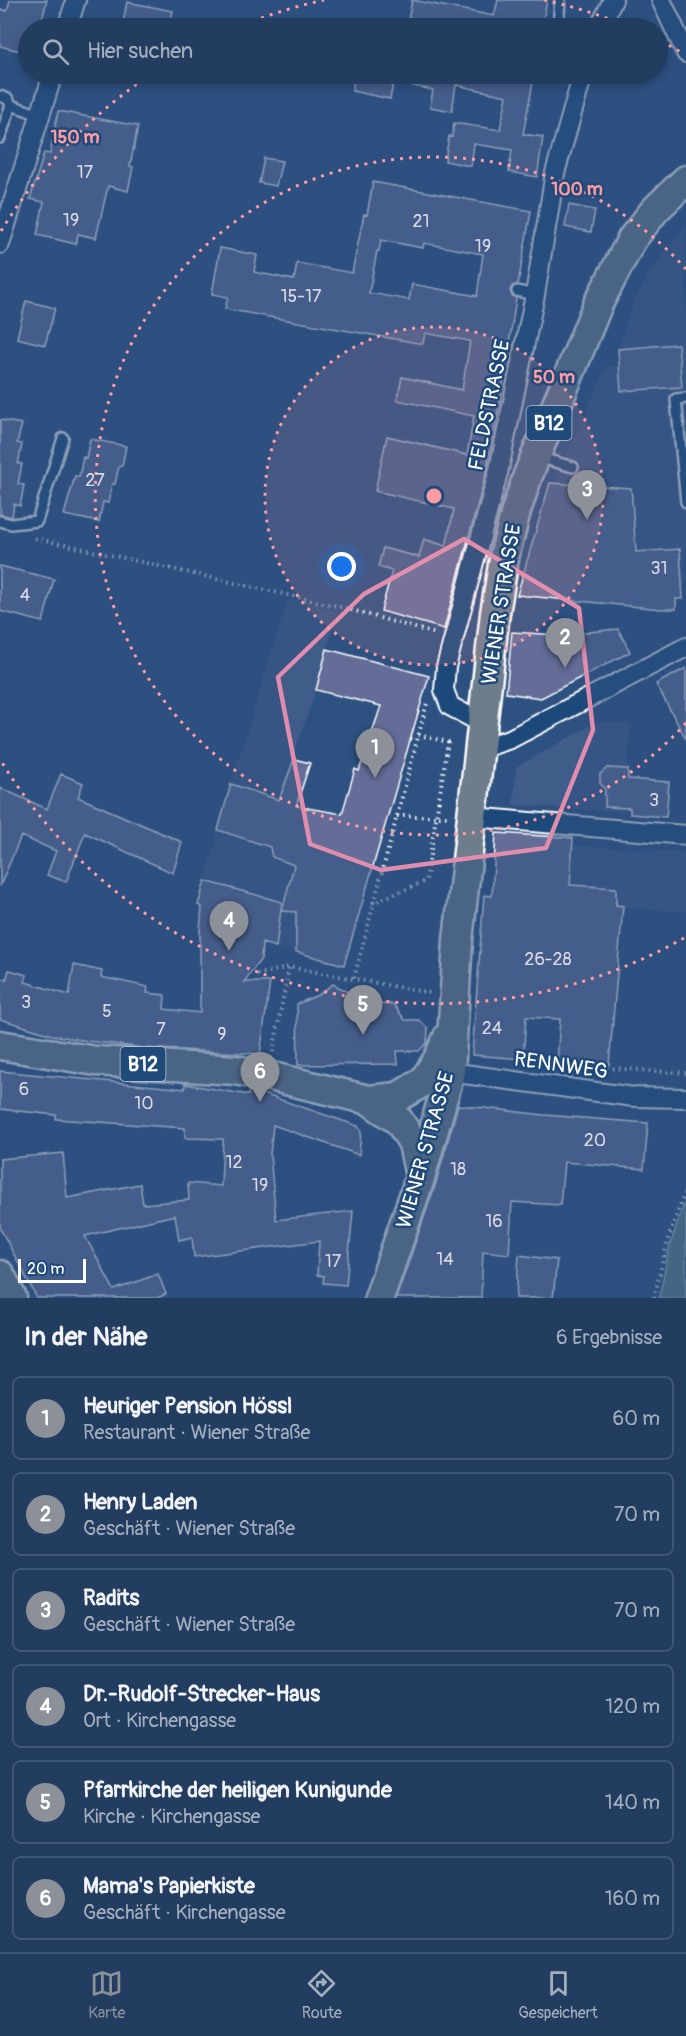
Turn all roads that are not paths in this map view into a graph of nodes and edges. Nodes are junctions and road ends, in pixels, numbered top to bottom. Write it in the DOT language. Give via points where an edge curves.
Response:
graph roads {
  1 [pos="76,0"];
  2 [pos="560,0"];
  3 [pos="613,0"];
  4 [pos="661,0"];
  5 [pos="70,18"];
  6 [pos="559,18"];
  7 [pos="604,18"];
  8 [pos="686,53"];
  9 [pos="50,84"];
  10 [pos="580,84"];
  11 [pos="0,96"];
  12 [pos="11,105"];
  13 [pos="40,115"];
  14 [pos="0,138"];
  15 [pos="686,180"];
  16 [pos="1,234"];
  17 [pos="517,291"];
  18 [pos="535,295"];
  19 [pos="686,398"];
  20 [pos="63,438"];
  21 [pos="535,456"];
  22 [pos="573,467"];
  23 [pos="686,502"];
  24 [pos="0,521"];
  25 [pos="686,647"];
  26 [pos="482,736"];
  27 [pos="472,817"];
  28 [pos="686,835"];
  29 [pos="6,1047"];
  30 [pos="441,1071"];
  31 [pos="686,1098"];
  32 [pos="369,1100"];
  33 [pos="420,1178"];
  34 [pos="0,1275"];
  35 [pos="12,1298"];
  36 [pos="379,1298"];
  1 -- 5 [label="street"];
  2 -- 6 [label="lane"];
  3 -- 7 [label="street"];
  4 -- 8 [label="street"];
  9 -- 13 [label="street"];
  10 -- 18 [label="street, FELDSTRASSE" via="555,173"];
  11 -- 12 [label="lane"];
  12 -- 13 [label="lane"];
  12 -- 14 [label="lane"];
  13 -- 16 [label="street"];
  15 -- 21 [label="main road, WIENER STRASSE / B12" via="632,239 598,304"];
  17 -- 18 [label="lane"];
  18 -- 26 [label="street, FELDSTRASSE" via="499,469 446,667 444,690 450,706"];
  19 -- 23 [label="lane" via="676,399"];
  20 -- 24 [label="lane" via="37,521"];
  21 -- 22 [label="lane"];
  21 -- 26 [label="main road, WIENER STRASSE / B12" via="505,553"];
  25 -- 26 [label="street" via="510,739"];
  26 -- 27 [label="main road, WIENER STRASSE / B12"];
  27 -- 28 [label="street"];
  27 -- 30 [label="main road, WIENER STRASSE / B12" via="453,1027"];
  29 -- 32 [label="main road, B12" via="96,1061 235,1070"];
  30 -- 31 [label="street, RENNWEG" via="634,1097"];
  30 -- 32 [label="main road, B12" via="398,1097"];
  30 -- 33 [label="main road, WIENER STRASSE / B12"];
  32 -- 33 [label="main road, B12" via="399,1121 413,1143"];
  33 -- 36 [label="main road, WIENER STRASSE / B12"];
  34 -- 35 [label="main road"];
}
